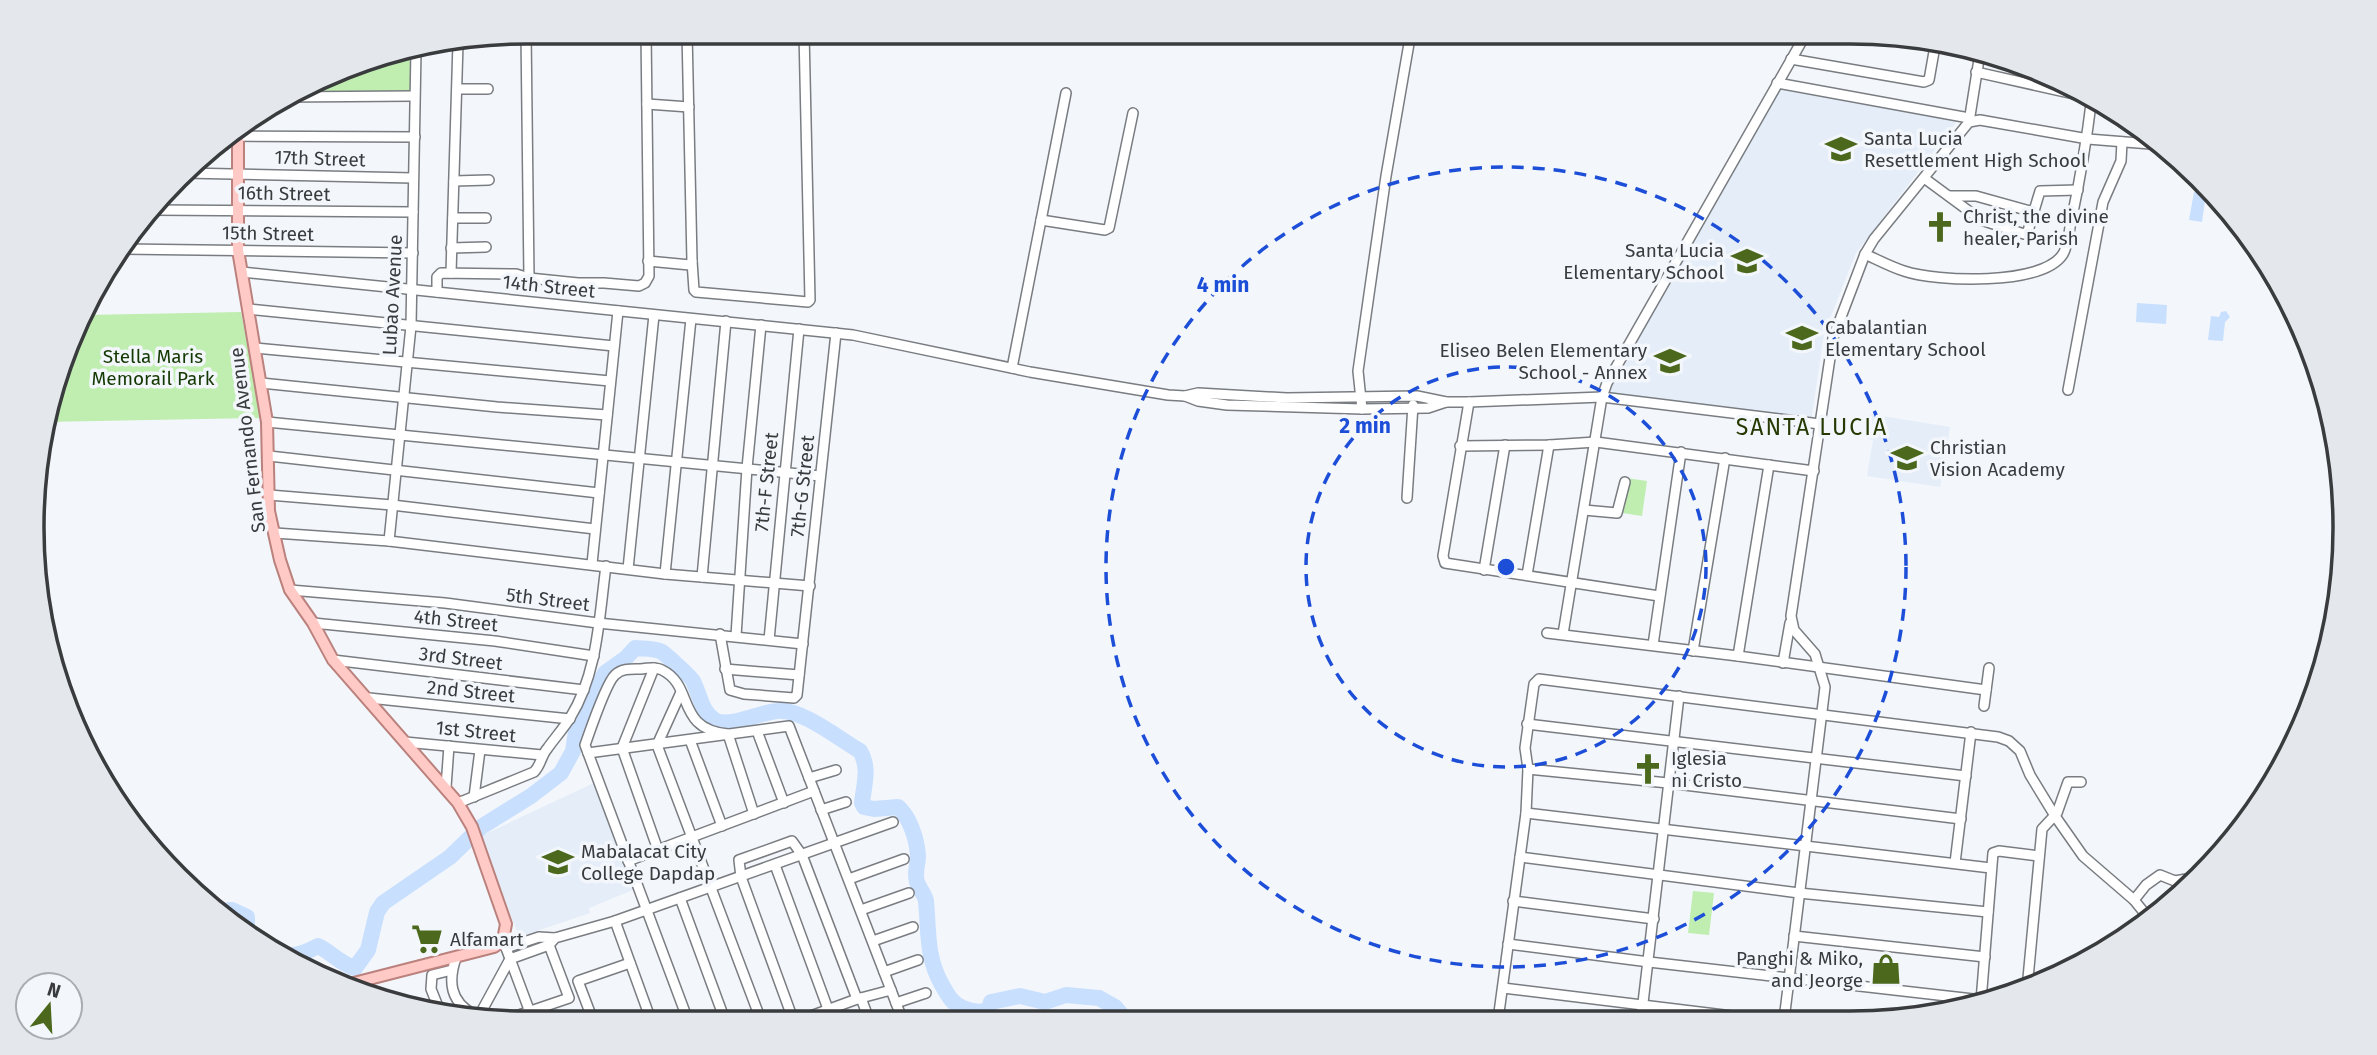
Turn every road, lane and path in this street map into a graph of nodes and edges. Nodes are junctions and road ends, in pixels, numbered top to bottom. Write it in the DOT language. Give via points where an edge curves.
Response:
graph roads {
  1 [pos="526,44"];
  2 [pos="646,44"];
  3 [pos="687,44"];
  4 [pos="804,44"];
  5 [pos="1408,44"];
  6 [pos="1800,44"];
  7 [pos="458,49"];
  8 [pos="1934,51"];
  9 [pos="416,57"];
  10 [pos="1791,59"];
  11 [pos="1978,61"];
  12 [pos="1976,72"];
  13 [pos="1777,83"];
  14 [pos="2050,88"];
  15 [pos="457,89"];
  16 [pos="488,89"];
  17 [pos="1066,93"];
  18 [pos="313,94"];
  19 [pos="414,96"];
  20 [pos="647,104"];
  21 [pos="689,107"];
  22 [pos="2091,109"];
  23 [pos="1133,113"];
  24 [pos="1969,120"];
  25 [pos="246,134"];
  26 [pos="415,137"];
  27 [pos="2088,139"];
  28 [pos="2122,142"];
  29 [pos="235,143"];
  30 [pos="2143,144"];
  31 [pos="199,173"];
  32 [pos="238,173"];
  33 [pos="413,178"];
  34 [pos="1924,178"];
  35 [pos="489,180"];
  36 [pos="454,181"];
  37 [pos="2078,190"];
  38 [pos="1949,196"];
  39 [pos="163,210"];
  40 [pos="238,210"];
  41 [pos="413,212"];
  42 [pos="2033,212"];
  43 [pos="453,218"];
  44 [pos="486,218"];
  45 [pos="1041,220"];
  46 [pos="486,247"];
  47 [pos="451,248"];
  48 [pos="132,249"];
  49 [pos="238,250"];
  50 [pos="413,253"];
  51 [pos="1865,254"];
  52 [pos="648,261"];
  53 [pos="692,261"];
  54 [pos="242,272"];
  55 [pos="451,273"];
  56 [pos="529,278"];
  57 [pos="412,289"];
  58 [pos="437,292"];
  59 [pos="248,309"];
  60 [pos="618,311"];
  61 [pos="654,315"];
  62 [pos="691,318"];
  63 [pos="726,321"];
  64 [pos="761,325"];
  65 [pos="411,326"];
  66 [pos="799,329"];
  67 [pos="836,333"];
  68 [pos="614,346"];
  69 [pos="255,348"];
  70 [pos="407,363"];
  71 [pos="1012,368"];
  72 [pos="610,382"];
  73 [pos="261,383"];
  74 [pos="2068,390"];
  75 [pos="1413,396"];
  76 [pos="1602,397"];
  77 [pos="402,398"];
  78 [pos="1360,398"];
  79 [pos="1446,402"];
  80 [pos="1469,402"];
  81 [pos="1286,403"];
  82 [pos="1362,409"];
  83 [pos="1413,409"];
  84 [pos="607,415"];
  85 [pos="267,422"];
  86 [pos="1820,424"];
  87 [pos="399,435"];
  88 [pos="1597,442"];
  89 [pos="1504,445"];
  90 [pos="1549,445"];
  91 [pos="1460,446"];
  92 [pos="1681,452"];
  93 [pos="269,456"];
  94 [pos="603,456"];
  95 [pos="1725,458"];
  96 [pos="639,459"];
  97 [pos="676,462"];
  98 [pos="1769,465"];
  99 [pos="711,466"];
  100 [pos="747,468"];
  101 [pos="396,470"];
  102 [pos="1814,471"];
  103 [pos="785,472"];
  104 [pos="820,476"];
  105 [pos="1625,482"];
  106 [pos="599,493"];
  107 [pos="269,495"];
  108 [pos="1407,498"];
  109 [pos="392,505"];
  110 [pos="1584,510"];
  111 [pos="596,529"];
  112 [pos="275,533"];
  113 [pos="388,541"];
  114 [pos="592,564"];
  115 [pos="606,566"];
  116 [pos="628,569"];
  117 [pos="1484,570"];
  118 [pos="665,574"];
  119 [pos="1527,575"];
  120 [pos="702,577"];
  121 [pos="739,579"];
  122 [pos="774,582"];
  123 [pos="1571,583"];
  124 [pos="810,586"];
  125 [pos="290,590"];
  126 [pos="1659,596"];
  127 [pos="1791,615"];
  128 [pos="313,623"];
  129 [pos="598,623"];
  130 [pos="1547,633"];
  131 [pos="720,634"];
  132 [pos="1563,634"];
  133 [pos="736,636"];
  134 [pos="769,640"];
  135 [pos="803,644"];
  136 [pos="1653,645"];
  137 [pos="1693,651"];
  138 [pos="594,656"];
  139 [pos="1738,656"];
  140 [pos="333,660"];
  141 [pos="1783,663"];
  142 [pos="1819,667"];
  143 [pos="654,668"];
  144 [pos="1989,668"];
  145 [pos="725,669"];
  146 [pos="799,676"];
  147 [pos="584,690"];
  148 [pos="1986,690"];
  149 [pos="681,692"];
  150 [pos="1679,696"];
  151 [pos="369,698"];
  152 [pos="1984,706"];
  153 [pos="1821,714"];
  154 [pos="570,719"];
  155 [pos="1527,723"];
  156 [pos="757,731"];
  157 [pos="1972,733"];
  158 [pos="728,734"];
  159 [pos="690,740"];
  160 [pos="1674,740"];
  161 [pos="405,742"];
  162 [pos="657,745"];
  163 [pos="449,746"];
  164 [pos="480,750"];
  165 [pos="623,750"];
  166 [pos="588,753"];
  167 [pos="542,755"];
  168 [pos="1816,758"];
  169 [pos="1528,769"];
  170 [pos="836,770"];
  171 [pos="1966,776"];
  172 [pos="810,778"];
  173 [pos="2081,782"];
  174 [pos="1668,783"];
  175 [pos="446,787"];
  176 [pos="814,791"];
  177 [pos="474,797"];
  178 [pos="846,802"];
  179 [pos="1811,802"];
  180 [pos="458,803"];
  181 [pos="784,803"];
  182 [pos="821,810"];
  183 [pos="1526,813"];
  184 [pos="754,814"];
  185 [pos="2055,816"];
  186 [pos="1961,818"];
  187 [pos="892,822"];
  188 [pos="722,826"];
  189 [pos="1664,830"];
  190 [pos="691,837"];
  191 [pos="835,844"];
  192 [pos="1805,846"];
  193 [pos="658,850"];
  194 [pos="802,855"];
  195 [pos="2039,856"];
  196 [pos="1520,857"];
  197 [pos="904,859"];
  198 [pos="628,861"];
  199 [pos="1955,863"];
  200 [pos="775,865"];
  201 [pos="1991,868"];
  202 [pos="1658,876"];
  203 [pos="741,877"];
  204 [pos="849,879"];
  205 [pos="2181,880"];
  206 [pos="710,888"];
  207 [pos="909,893"];
  208 [pos="1799,893"];
  209 [pos="680,898"];
  210 [pos="2134,900"];
  211 [pos="1513,901"];
  212 [pos="647,910"];
  213 [pos="861,911"];
  214 [pos="1988,912"];
  215 [pos="2143,912"];
  216 [pos="1654,919"];
  217 [pos="615,921"];
  218 [pos="913,927"];
  219 [pos="1794,936"];
  220 [pos="505,940"];
  221 [pos="528,941"];
  222 [pos="552,942"];
  223 [pos="873,942"];
  224 [pos="1508,944"];
  225 [pos="532,951"];
  226 [pos="1985,957"];
  227 [pos="456,958"];
  228 [pos="510,959"];
  229 [pos="918,960"];
  230 [pos="1648,962"];
  231 [pos="630,963"];
  232 [pos="452,970"];
  233 [pos="884,972"];
  234 [pos="2028,977"];
  235 [pos="1789,978"];
  236 [pos="361,981"];
  237 [pos="1503,988"];
  238 [pos="891,990"];
  239 [pos="926,993"];
  240 [pos="1982,993"];
  241 [pos="859,998"];
  242 [pos="1962,998"];
  243 [pos="436,1003"];
  244 [pos="897,1003"];
  245 [pos="1643,1004"];
  246 [pos="465,1007"];
  247 [pos="483,1009"];
  248 [pos="828,1009"];
  249 [pos="529,1011"];
  250 [pos="535,1011"];
  251 [pos="589,1011"];
  252 [pos="648,1011"];
  253 [pos="685,1011"];
  254 [pos="722,1011"];
  255 [pos="757,1011"];
  256 [pos="789,1011"];
  257 [pos="823,1011"];
  258 [pos="865,1011"];
  259 [pos="899,1011"];
  260 [pos="1499,1011"];
  261 [pos="1642,1011"];
  262 [pos="1696,1011"];
  263 [pos="1785,1011"];
  1 -- 56 [label="street"];
  2 -- 20 [label="street"];
  3 -- 21 [label="street"];
  4 -- 53 [label="street" via="810,300 696,292"];
  5 -- 78 [label="street" via="1371,272 1358,370"];
  6 -- 10 [label="street"];
  7 -- 15 [label="street"];
  8 -- 10 [label="street" via="1929,80 1924,82"];
  9 -- 19 [label="street, Lubao Avenue"];
  10 -- 13 [label="street"];
  11 -- 12 [label="street"];
  12 -- 14 [label="street"];
  12 -- 24 [label="street"];
  13 -- 24 [label="street"];
  13 -- 76 [label="street"];
  15 -- 16 [label="street"];
  15 -- 36 [label="street"];
  17 -- 45 [label="street"];
  18 -- 19 [label="street"];
  19 -- 26 [label="street, Lubao Avenue"];
  20 -- 21 [label="street"];
  20 -- 52 [label="street"];
  21 -- 53 [label="street"];
  22 -- 27 [label="street"];
  23 -- 45 [label="street" via="1109,228"];
  24 -- 27 [label="street"];
  24 -- 34 [label="street"];
  25 -- 26 [label="street"];
  26 -- 33 [label="street, Lubao Avenue"];
  27 -- 28 [label="street"];
  27 -- 37 [label="street"];
  28 -- 30 [label="street"];
  28 -- 74 [label="street" via="2121,162 2103,202"];
  29 -- 32 [label="main road, San Fernando Avenue"];
  31 -- 32 [label="street, 17th Street"];
  32 -- 33 [label="street, 17th Street"];
  32 -- 40 [label="main road, San Fernando Avenue"];
  33 -- 41 [label="street, Lubao Avenue"];
  34 -- 38 [label="street"];
  34 -- 51 [label="street"];
  35 -- 36 [label="street"];
  36 -- 43 [label="street"];
  37 -- 42 [label="street" via="2040,191"];
  37 -- 51 [label="street" via="2063,254 2038,272 2014,278 1923,275"];
  38 -- 42 [label="street" via="1976,196"];
  38 -- 42 [label="street" via="1981,220 2024,234"];
  39 -- 40 [label="street, 16th Street"];
  40 -- 41 [label="street, 16th Street"];
  40 -- 49 [label="main road, San Fernando Avenue"];
  41 -- 50 [label="street, Lubao Avenue"];
  43 -- 44 [label="street"];
  43 -- 47 [label="street"];
  45 -- 71 [label="street"];
  46 -- 47 [label="street"];
  47 -- 55 [label="street"];
  48 -- 49 [label="street, 15th Street"];
  49 -- 50 [label="street, 15th Street"];
  49 -- 54 [label="main road, San Fernando Avenue"];
  50 -- 57 [label="street, Lubao Avenue"];
  51 -- 86 [label="street" via="1833,338"];
  52 -- 53 [label="street" via="690,265"];
  52 -- 56 [label="street" via="649,276 639,286"];
  54 -- 57 [label="street, 14th Street"];
  54 -- 59 [label="main road, San Fernando Avenue"];
  55 -- 56 [label="street"];
  55 -- 58 [label="street" via="438,275"];
  57 -- 58 [label="street, 14th Street"];
  57 -- 65 [label="street, Lubao Avenue"];
  58 -- 60 [label="street, 14th Street"];
  59 -- 65 [label="street"];
  59 -- 69 [label="main road, San Fernando Avenue"];
  60 -- 61 [label="street, 14th Street"];
  60 -- 68 [label="street"];
  61 -- 62 [label="street, 14th Street"];
  61 -- 96 [label="street"];
  62 -- 63 [label="street, 14th Street"];
  62 -- 97 [label="street"];
  63 -- 64 [label="street, 14th Street"];
  63 -- 99 [label="street"];
  64 -- 66 [label="street, 14th Street"];
  64 -- 100 [label="street"];
  65 -- 68 [label="street"];
  65 -- 70 [label="street, Lubao Avenue"];
  66 -- 67 [label="street, 14th Street"];
  66 -- 103 [label="street, 7th-F Street"];
  67 -- 71 [label="street, 14th Street"];
  67 -- 104 [label="street, 7th-G Street"];
  68 -- 72 [label="street"];
  69 -- 70 [label="street"];
  69 -- 73 [label="main road, San Fernando Avenue"];
  70 -- 72 [label="street"];
  70 -- 77 [label="street, Lubao Avenue"];
  71 -- 81 [label="street, 14th Street" via="1146,392"];
  72 -- 84 [label="street"];
  73 -- 77 [label="street"];
  73 -- 85 [label="main road, San Fernando Avenue"];
  75 -- 78 [label="street"];
  75 -- 79 [label="street"];
  75 -- 83 [label="street"];
  76 -- 80 [label="street"];
  76 -- 86 [label="street"];
  76 -- 88 [label="street"];
  77 -- 84 [label="street"];
  77 -- 87 [label="street, Lubao Avenue"];
  78 -- 81 [label="street"];
  78 -- 82 [label="street"];
  79 -- 80 [label="street"];
  79 -- 83 [label="street"];
  80 -- 91 [label="street"];
  81 -- 82 [label="street"];
  82 -- 83 [label="street"];
  83 -- 108 [label="street"];
  84 -- 94 [label="street"];
  85 -- 87 [label="street"];
  85 -- 93 [label="main road, San Fernando Avenue"];
  86 -- 102 [label="street"];
  87 -- 94 [label="street"];
  87 -- 101 [label="street, Lubao Avenue"];
  88 -- 90 [label="street"];
  88 -- 92 [label="street"];
  88 -- 110 [label="street"];
  89 -- 90 [label="street"];
  89 -- 91 [label="street"];
  89 -- 117 [label="street"];
  90 -- 119 [label="street"];
  91 -- 117 [label="street" via="1442,560 1447,565"];
  92 -- 95 [label="street"];
  92 -- 126 [label="street"];
  93 -- 101 [label="street"];
  93 -- 107 [label="main road, San Fernando Avenue"];
  94 -- 96 [label="street"];
  94 -- 106 [label="street"];
  95 -- 98 [label="street"];
  95 -- 137 [label="street"];
  96 -- 97 [label="street"];
  96 -- 116 [label="street"];
  97 -- 99 [label="street"];
  97 -- 118 [label="street"];
  98 -- 102 [label="street"];
  98 -- 139 [label="street"];
  99 -- 100 [label="street"];
  99 -- 120 [label="street"];
  100 -- 103 [label="street"];
  100 -- 121 [label="street"];
  101 -- 106 [label="street"];
  101 -- 109 [label="street, Lubao Avenue"];
  102 -- 127 [label="street"];
  103 -- 104 [label="street"];
  103 -- 122 [label="street, 7th-F Street"];
  104 -- 124 [label="street, 7th-G Street"];
  105 -- 110 [label="street" via="1618,513"];
  106 -- 111 [label="street"];
  107 -- 109 [label="street"];
  107 -- 112 [label="main road, San Fernando Avenue"];
  109 -- 111 [label="street"];
  109 -- 113 [label="street, Lubao Avenue"];
  110 -- 123 [label="street"];
  111 -- 114 [label="street"];
  112 -- 113 [label="street"];
  112 -- 125 [label="main road, San Fernando Avenue"];
  113 -- 114 [label="street"];
  114 -- 115 [label="street"];
  115 -- 116 [label="street"];
  115 -- 129 [label="street"];
  116 -- 118 [label="street"];
  117 -- 119 [label="street"];
  118 -- 120 [label="street"];
  119 -- 123 [label="street"];
  120 -- 121 [label="street"];
  121 -- 122 [label="street"];
  121 -- 133 [label="street"];
  122 -- 124 [label="street"];
  122 -- 134 [label="street, 7th-F Street"];
  123 -- 126 [label="street"];
  123 -- 132 [label="street"];
  124 -- 135 [label="street, 7th-G Street"];
  125 -- 128 [label="main road, San Fernando Avenue"];
  125 -- 129 [label="street, 5th Street" via="445,603"];
  126 -- 136 [label="street"];
  127 -- 141 [label="street"];
  127 -- 142 [label="street" via="1794,630 1815,654"];
  128 -- 138 [label="street, 4th Street"];
  128 -- 140 [label="main road, San Fernando Avenue"];
  129 -- 131 [label="street, 5th Street"];
  129 -- 138 [label="street"];
  130 -- 132 [label="street"];
  131 -- 133 [label="street, 5th Street"];
  131 -- 145 [label="street"];
  132 -- 136 [label="street"];
  133 -- 134 [label="street, 5th Street"];
  134 -- 135 [label="street, 5th Street"];
  135 -- 146 [label="street, 7th-G Street"];
  136 -- 137 [label="street"];
  137 -- 139 [label="street"];
  138 -- 147 [label="street"];
  139 -- 141 [label="street"];
  140 -- 147 [label="street, 3rd Street"];
  140 -- 151 [label="main road, San Fernando Avenue"];
  141 -- 142 [label="street"];
  142 -- 148 [label="street"];
  142 -- 153 [label="street" via="1825,687"];
  143 -- 149 [label="street" via="662,669"];
  143 -- 165 [label="street"];
  143 -- 166 [label="street" via="623,669 613,676 585,745"];
  144 -- 148 [label="street"];
  145 -- 146 [label="street"];
  145 -- 146 [label="street" via="730,690 757,695 794,698"];
  147 -- 154 [label="street"];
  148 -- 152 [label="street"];
  149 -- 158 [label="street" via="702,727"];
  149 -- 162 [label="street"];
  150 -- 153 [label="street"];
  150 -- 155 [label="street" via="1539,679 1534,684"];
  150 -- 160 [label="street"];
  151 -- 154 [label="street, 2nd Street"];
  151 -- 161 [label="main road, San Fernando Avenue"];
  153 -- 157 [label="street"];
  153 -- 168 [label="street"];
  154 -- 167 [label="street"];
  155 -- 160 [label="street"];
  155 -- 169 [label="street"];
  156 -- 158 [label="street"];
  156 -- 172 [label="street" via="789,726"];
  156 -- 181 [label="street"];
  157 -- 171 [label="street"];
  157 -- 185 [label="street" via="2009,741 2020,751"];
  158 -- 159 [label="street"];
  158 -- 184 [label="street"];
  159 -- 162 [label="street"];
  159 -- 188 [label="street"];
  160 -- 168 [label="street"];
  160 -- 174 [label="street"];
  161 -- 163 [label="street, 1st Street"];
  161 -- 175 [label="main road, San Fernando Avenue"];
  162 -- 165 [label="street"];
  162 -- 190 [label="street"];
  163 -- 164 [label="street, 1st Street"];
  163 -- 175 [label="street"];
  164 -- 167 [label="street, 1st Street"];
  164 -- 177 [label="street"];
  165 -- 166 [label="street"];
  165 -- 193 [label="street"];
  166 -- 198 [label="street"];
  167 -- 177 [label="street" via="534,772"];
  168 -- 171 [label="street"];
  168 -- 179 [label="street"];
  169 -- 174 [label="street"];
  169 -- 183 [label="street"];
  170 -- 172 [label="street"];
  171 -- 186 [label="street"];
  172 -- 176 [label="street"];
  173 -- 185 [label="street" via="2068,782"];
  174 -- 179 [label="street"];
  174 -- 189 [label="street"];
  175 -- 180 [label="main road, San Fernando Avenue"];
  176 -- 181 [label="street"];
  176 -- 182 [label="street"];
  177 -- 180 [label="street"];
  178 -- 182 [label="street"];
  179 -- 186 [label="street"];
  179 -- 192 [label="street"];
  180 -- 220 [label="main road, San Fernando Avenue" via="472,827 500,905"];
  181 -- 184 [label="street"];
  182 -- 191 [label="street"];
  183 -- 189 [label="street"];
  183 -- 196 [label="street"];
  184 -- 188 [label="street"];
  185 -- 195 [label="street" via="2042,829"];
  185 -- 210 [label="street" via="2084,856"];
  186 -- 199 [label="street"];
  187 -- 191 [label="street"];
  188 -- 190 [label="street"];
  189 -- 192 [label="street"];
  189 -- 202 [label="street"];
  190 -- 193 [label="street"];
  190 -- 206 [label="street"];
  191 -- 194 [label="street"];
  191 -- 204 [label="street"];
  192 -- 199 [label="street"];
  192 -- 208 [label="street"];
  193 -- 198 [label="street"];
  194 -- 200 [label="street"];
  194 -- 203 [label="street" via="792,841 739,860"];
  194 -- 241 [label="street"];
  195 -- 201 [label="street" via="1999,851 1993,853"];
  195 -- 234 [label="street"];
  196 -- 202 [label="street"];
  196 -- 211 [label="street"];
  197 -- 204 [label="street"];
  198 -- 212 [label="street"];
  199 -- 201 [label="street"];
  200 -- 203 [label="street"];
  200 -- 248 [label="street"];
  201 -- 214 [label="street"];
  202 -- 208 [label="street"];
  202 -- 216 [label="street"];
  203 -- 206 [label="street"];
  203 -- 256 [label="street"];
  204 -- 213 [label="street"];
  205 -- 210 [label="street" via="2160,875"];
  206 -- 209 [label="street"];
  206 -- 255 [label="street"];
  207 -- 213 [label="street"];
  208 -- 214 [label="street"];
  208 -- 219 [label="street"];
  209 -- 212 [label="street"];
  209 -- 254 [label="street"];
  210 -- 215 [label="street"];
  211 -- 216 [label="street"];
  211 -- 224 [label="street"];
  212 -- 217 [label="street"];
  212 -- 253 [label="street"];
  213 -- 223 [label="street"];
  214 -- 226 [label="street"];
  216 -- 230 [label="street"];
  217 -- 222 [label="street"];
  217 -- 231 [label="street"];
  218 -- 223 [label="street"];
  219 -- 226 [label="street"];
  219 -- 235 [label="street"];
  220 -- 221 [label="street"];
  220 -- 227 [label="main road"];
  220 -- 228 [label="street"];
  221 -- 222 [label="street" via="539,937"];
  221 -- 225 [label="street"];
  222 -- 225 [label="street"];
  222 -- 250 [label="street" via="569,998"];
  223 -- 233 [label="street"];
  224 -- 230 [label="street"];
  224 -- 237 [label="street"];
  225 -- 228 [label="street"];
  226 -- 240 [label="street"];
  227 -- 232 [label="street"];
  227 -- 236 [label="main road"];
  228 -- 247 [label="street"];
  228 -- 249 [label="street"];
  229 -- 233 [label="street"];
  230 -- 235 [label="street"];
  230 -- 245 [label="street"];
  231 -- 251 [label="street" via="578,981"];
  231 -- 252 [label="street"];
  232 -- 243 [label="street" via="432,975"];
  232 -- 246 [label="street" via="455,999"];
  233 -- 238 [label="street"];
  235 -- 242 [label="street"];
  235 -- 263 [label="street"];
  237 -- 245 [label="street"];
  237 -- 260 [label="street"];
  238 -- 241 [label="street"];
  238 -- 244 [label="street"];
  239 -- 244 [label="street"];
  241 -- 248 [label="street"];
  241 -- 258 [label="street"];
  244 -- 259 [label="street"];
  245 -- 261 [label="street"];
  245 -- 262 [label="street"];
  248 -- 257 [label="street"];
}
